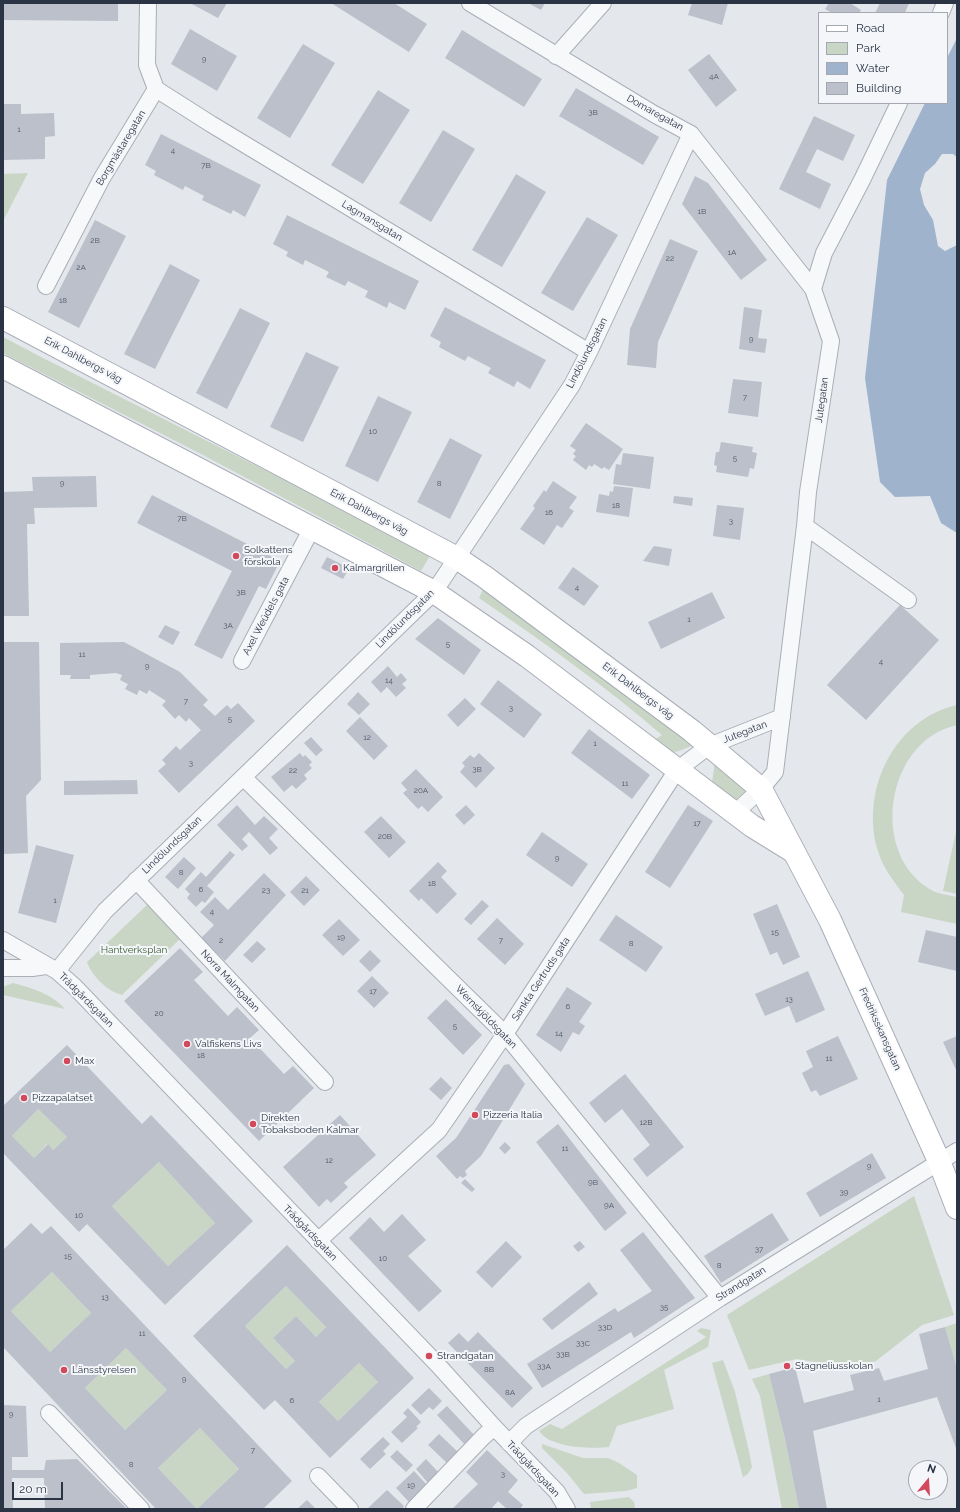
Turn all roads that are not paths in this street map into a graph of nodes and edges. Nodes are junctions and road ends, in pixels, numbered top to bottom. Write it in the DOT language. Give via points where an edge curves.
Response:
graph roads {
  1 [pos="148,3"];
  2 [pos="470,3"];
  3 [pos="603,3"];
  4 [pos="556,56"];
  5 [pos="156,88"];
  6 [pos="899,104"];
  7 [pos="691,134"];
  8 [pos="46,286"];
  9 [pos="813,289"];
  10 [pos="3,318"];
  11 [pos="590,352"];
  12 [pos="3,367"];
  13 [pos="805,526"];
  14 [pos="312,528"];
  15 [pos="457,558"];
  16 [pos="434,592"];
  17 [pos="908,600"];
  18 [pos="242,661"];
  19 [pos="782,717"];
  20 [pos="709,746"];
  21 [pos="677,770"];
  22 [pos="243,777"];
  23 [pos="761,790"];
  24 [pos="736,812"];
  25 [pos="795,853"];
  26 [pos="136,880"];
  27 [pos="3,940"];
  28 [pos="3,968"];
  29 [pos="51,968"];
  30 [pos="506,1034"];
  31 [pos="324,1082"];
  32 [pos="948,1156"];
  33 [pos="957,1208"];
  34 [pos="318,1241"];
  35 [pos="720,1298"];
  36 [pos="49,1413"];
  37 [pos="494,1428"];
  38 [pos="509,1443"];
  39 [pos="318,1476"];
  40 [pos="141,1509"];
  41 [pos="350,1509"];
  42 [pos="414,1509"];
  43 [pos="567,1509"];
  1 -- 5 [label="street" via="147,65"];
  2 -- 4 [label="street, Domaregatan"];
  3 -- 4 [label="street"];
  4 -- 7 [label="street, Domaregatan"];
  5 -- 8 [label="street, Borgmästaregatan" via="102,178"];
  5 -- 11 [label="street, Lagmansgatan" via="210,124"];
  6 -- 9 [label="street" via="824,253"];
  7 -- 9 [label="street, Domaregatan"];
  7 -- 11 [label="street, Lindölundsgatan"];
  9 -- 13 [label="street, Jutegatan" via="830,341"];
  10 -- 15 [label="main road, Erik Dahlbergs väg"];
  11 -- 15 [label="street, Lindölundsgatan" via="572,385"];
  12 -- 14 [label="main road"];
  13 -- 17 [label="street"];
  13 -- 19 [label="street, Jutegatan"];
  14 -- 16 [label="main road"];
  14 -- 18 [label="street, Axel Weüdels gata"];
  15 -- 16 [label="street, Lindölundsgatan"];
  15 -- 20 [label="main road, Erik Dahlbergs väg"];
  16 -- 21 [label="main road" via="527,656"];
  16 -- 22 [label="street, Lindölundsgatan"];
  19 -- 20 [label="street, Jutegatan"];
  19 -- 23 [label="street, Jutegatan" via="775,772"];
  20 -- 21 [label="street"];
  20 -- 23 [label="main road, Erik Dahlbergs väg"];
  21 -- 24 [label="main road"];
  21 -- 30 [label="street, Sankta Gertruds gata"];
  22 -- 26 [label="street, Lindölundsgatan"];
  22 -- 30 [label="street, Wernskjöldsgatan"];
  23 -- 24 [label="street"];
  23 -- 25 [label="main road, Erik Dahlbergs väg"];
  24 -- 25 [label="main road" via="752,826"];
  25 -- 32 [label="main road, Fredriksskansgatan"];
  26 -- 29 [label="street, Lindölundsgatan"];
  26 -- 31 [label="street, Norra Malmgatan"];
  27 -- 29 [label="street, Trädgårdsgatan"];
  28 -- 29 [label="street"];
  29 -- 34 [label="street, Trädgårdsgatan" via="75,987"];
  30 -- 34 [label="street, Sankta Gertruds gata" via="439,1130"];
  30 -- 35 [label="street, Wernskjöldsgatan"];
  32 -- 33 [label="main road, Fredriksskansgatan"];
  32 -- 35 [label="street, Strandgatan"];
  34 -- 37 [label="street, Trädgårdsgatan" via="438,1365"];
  35 -- 38 [label="street, Strandgatan" via="526,1426"];
  36 -- 40 [label="street"];
  37 -- 38 [label="street, Trädgårdsgatan"];
  37 -- 42 [label="street"];
  38 -- 43 [label="street, Trädgårdsgatan" via="557,1492"];
  39 -- 41 [label="street"];
}
